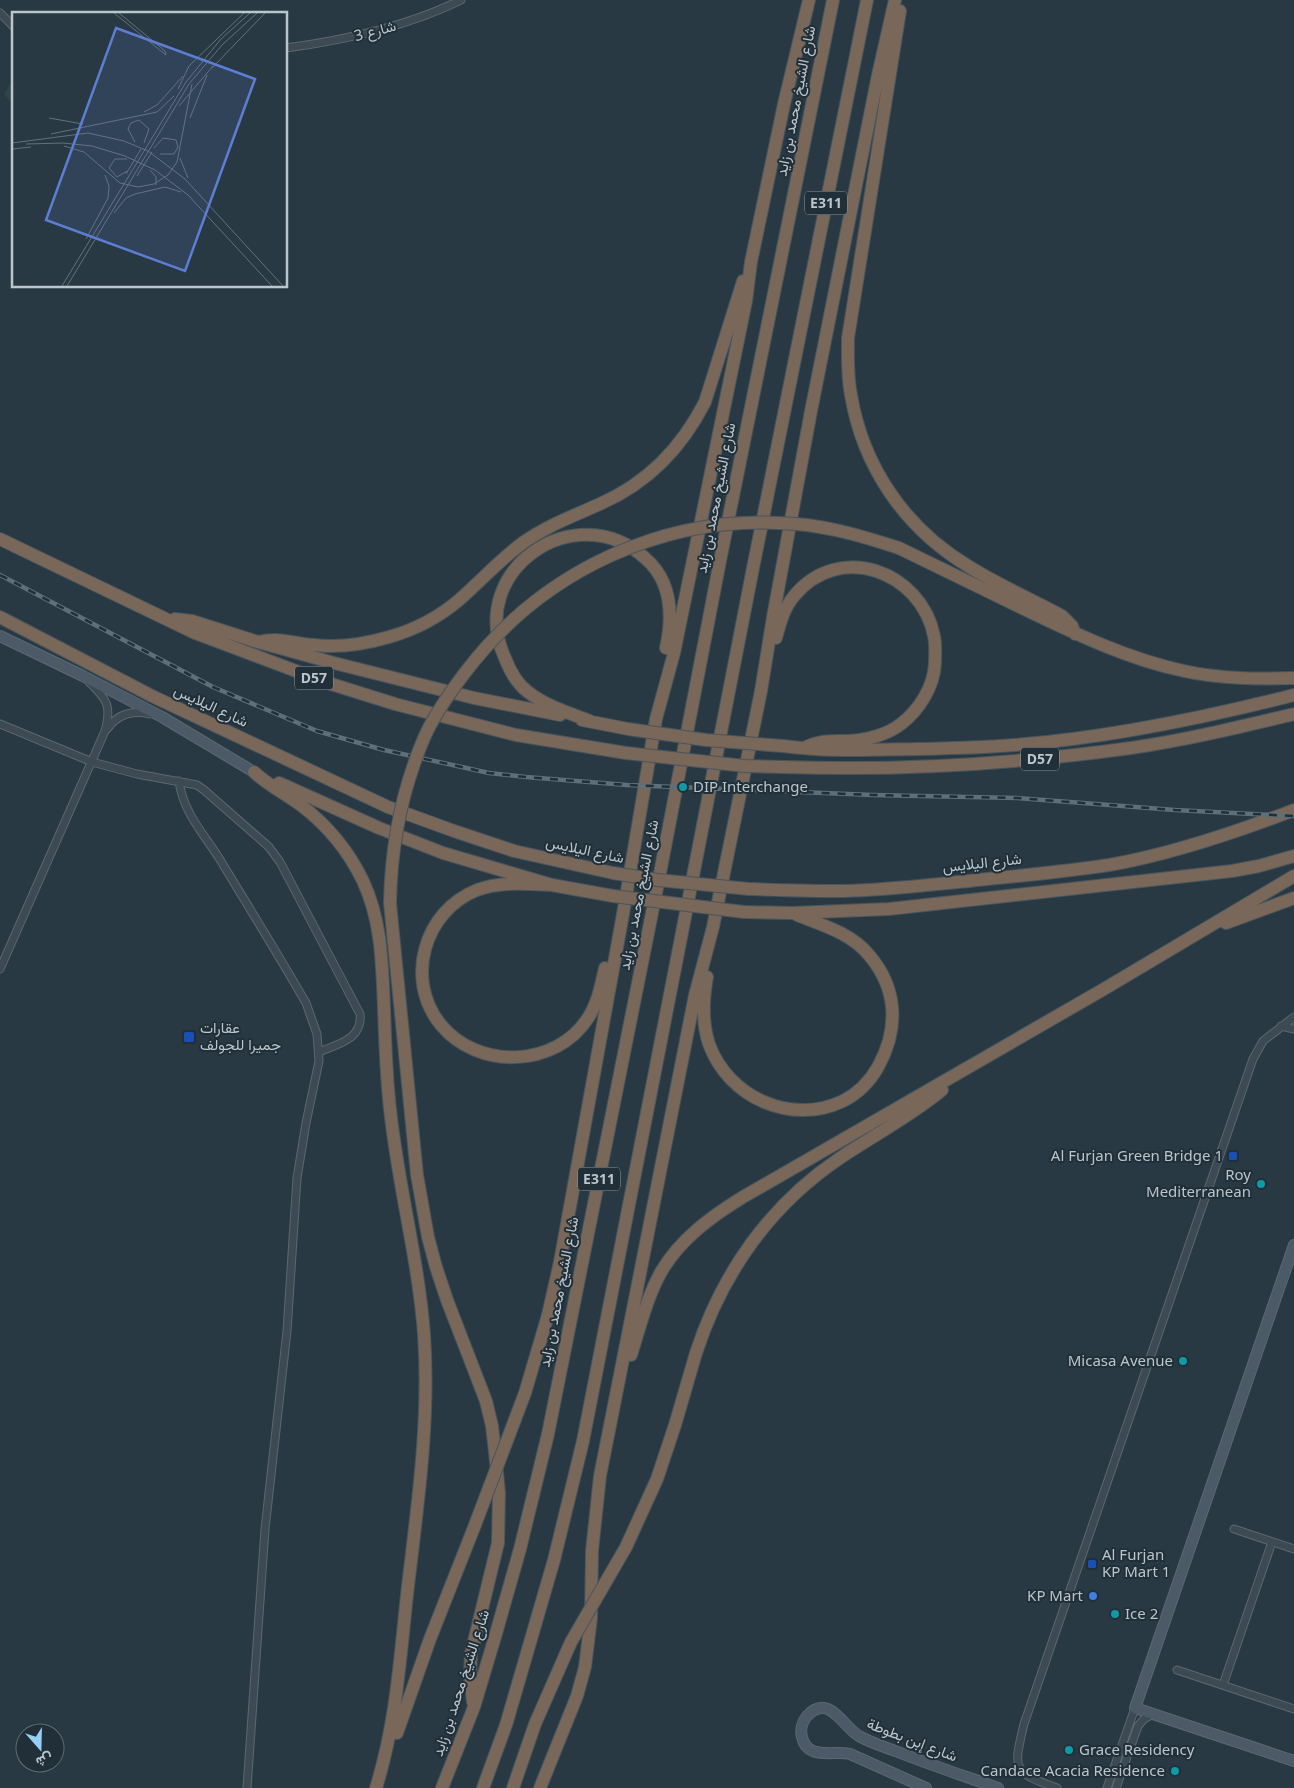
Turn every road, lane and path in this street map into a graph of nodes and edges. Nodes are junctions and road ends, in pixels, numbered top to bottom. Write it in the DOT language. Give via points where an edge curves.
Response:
graph roads {
  1 [pos="460,0"];
  2 [pos="808,0"];
  3 [pos="833,0"];
  4 [pos="867,0"];
  5 [pos="895,0"];
  6 [pos="902,0"];
  7 [pos="0,13"];
  8 [pos="12,25"];
  9 [pos="288,48"];
  10 [pos="751,262"];
  11 [pos="0,539"];
  12 [pos="0,617"];
  13 [pos="160,617"];
  14 [pos="1075,634"];
  15 [pos="0,636"];
  16 [pos="258,642"];
  17 [pos="83,676"];
  18 [pos="1294,678"];
  19 [pos="761,691"];
  20 [pos="1294,695"];
  21 [pos="662,698"];
  22 [pos="1294,714"];
  23 [pos="162,717"];
  24 [pos="590,721"];
  25 [pos="0,724"];
  26 [pos="105,731"];
  27 [pos="803,749"];
  28 [pos="92,762"];
  29 [pos="254,772"];
  30 [pos="179,781"];
  31 [pos="1294,810"];
  32 [pos="1294,856"];
  33 [pos="1294,876"];
  34 [pos="552,885"];
  35 [pos="1294,898"];
  36 [pos="792,913"];
  37 [pos="623,914"];
  38 [pos="713,927"];
  39 [pos="1208,927"];
  40 [pos="0,969"];
  41 [pos="1294,1017"];
  42 [pos="1281,1026"];
  43 [pos="1294,1029"];
  44 [pos="319,1052"];
  45 [pos="962,1071"];
  46 [pos="1294,1245"];
  47 [pos="613,1407"];
  48 [pos="1234,1529"];
  49 [pos="1272,1542"];
  50 [pos="1294,1549"];
  51 [pos="1177,1670"];
  52 [pos="1224,1685"];
  53 [pos="474,1707"];
  54 [pos="1134,1708"];
  55 [pos="1294,1709"];
  56 [pos="1153,1714"];
  57 [pos="1294,1761"];
  58 [pos="381,1773"];
  59 [pos="247,1788"];
  60 [pos="376,1788"];
  61 [pos="442,1788"];
  62 [pos="483,1788"];
  63 [pos="512,1788"];
  64 [pos="540,1788"];
  65 [pos="926,1788"];
  66 [pos="998,1788"];
  67 [pos="1057,1788"];
  68 [pos="1107,1788"];
  69 [pos="1116,1788"];
  1 -- 9 [label="street, شارع 3" via="417,19 376,31"];
  2 -- 10 [label="highway" via="788,80"];
  3 -- 53 [label="highway, شارع الشيخ محمد بن زايد / E311" via="548,1434 520,1549"];
  4 -- 62 [label="highway, E311" via="583,1441 549,1577 506,1725"];
  5 -- 19 [label="highway" via="817,383"];
  6 -- 14 [label="highway" via="848,338 850,395 857,423 876,472 924,534 966,565 1062,616"];
  7 -- 8 [label="street"];
  10 -- 16 [label="highway" via="705,402 696,420 671,454 640,482 526,541 458,601 409,630 352,645 314,645 274,639"];
  10 -- 21 [label="highway" via="746,301"];
  11 -- 13 [label="highway, D57"];
  12 -- 31 [label="highway, شارع اليلايس, bridge" via="152,696 388,807 514,851 613,873 749,889 886,889 1101,866 1209,840"];
  13 -- 16 [label="highway" via="192,621"];
  13 -- 22 [label="highway, D57, bridge" via="292,670 395,704 516,735 626,753 725,764 834,769 917,768 1046,758 1141,746"];
  14 -- 18 [label="highway" via="1131,656 1184,671 1233,678"];
  14 -- 53 [label="highway, bridge" via="899,548 820,527 740,523 662,537 606,557 578,572 531,603 510,622 472,663 445,700 415,761 399,817 390,875 390,902 417,1175 426,1228 447,1300 486,1401 496,1452 498,1543 470,1662"];
  15 -- 17 [label="street"];
  16 -- 24 [label="highway" via="474,698"];
  17 -- 23 [label="street"];
  17 -- 26 [label="street" via="107,701 109,717"];
  19 -- 27 [label="highway" via="785,611 794,596 820,574 854,566 872,569 900,583 920,605 934,636 935,666 932,681 913,713 880,736 820,741"];
  19 -- 38 [label="highway"];
  20 -- 27 [label="highway" via="1193,719 1017,745 903,750"];
  21 -- 24 [label="highway" via="661,671 670,608 663,582 638,551 614,538 588,534 563,538 534,551 508,580 498,599 495,614 498,642 509,669 528,692"];
  21 -- 37 [label="highway"];
  23 -- 26 [label="street" via="130,712 116,718"];
  23 -- 29 [label="street"];
  24 -- 27 [label="highway, bridge" via="706,740"];
  25 -- 28 [label="street"];
  26 -- 28 [label="street"];
  28 -- 30 [label="street"];
  28 -- 40 [label="street"];
  29 -- 34 [label="highway" via="413,842"];
  29 -- 58 [label="highway" via="313,815 342,846 369,896 381,947 389,1101 421,1302 426,1389 424,1445 401,1668"];
  30 -- 44 [label="street" via="189,813 306,1003 315,1025"];
  30 -- 44 [label="street" via="201,787 273,852 359,1009 360,1023 354,1035"];
  32 -- 36 [label="highway" via="1259,866 1212,873 926,906"];
  33 -- 39 [label="highway"];
  34 -- 36 [label="highway, bridge" via="744,912"];
  34 -- 37 [label="highway" via="510,884 478,890 460,898 433,927 423,960 425,994 440,1024 465,1046 502,1057 519,1058 535,1056 565,1042 578,1031 596,1004 610,945"];
  35 -- 39 [label="highway"];
  36 -- 38 [label="highway" via="851,939 882,972 890,993 892,1034 873,1075 843,1101 826,1107 798,1110 754,1098 738,1087 716,1060 709,1044 704,1006"];
  37 -- 58 [label="highway, bridge" via="560,1262 543,1332 525,1393"];
  38 -- 47 [label="highway" via="695,995"];
  39 -- 45 [label="highway"];
  41 -- 42 [label="street"];
  42 -- 43 [label="street"];
  42 -- 67 [label="street" via="1263,1041 1253,1059 1024,1724 1017,1753 1018,1765 1030,1779"];
  44 -- 59 [label="street" via="297,1178 287,1331 265,1529"];
  45 -- 47 [label="highway" via="726,1207 690,1236 662,1271 648,1301"];
  45 -- 63 [label="highway, bridge" via="936,1095 815,1176 756,1235 726,1282 703,1332 657,1479 626,1547 571,1642"];
  46 -- 54 [label="street"];
  47 -- 64 [label="highway" via="594,1513 592,1618 585,1667 577,1696"];
  48 -- 49 [label="street"];
  49 -- 50 [label="street"];
  49 -- 52 [label="street"];
  51 -- 52 [label="street"];
  52 -- 55 [label="street"];
  53 -- 61 [label="highway, شارع الشيخ محمد بن زايد / E311"];
  54 -- 56 [label="street"];
  54 -- 68 [label="street"];
  56 -- 57 [label="street"];
  56 -- 69 [label="street" via="1138,1726"];
  58 -- 60 [label="highway"];
  65 -- 66 [label="street, شارع إبن بطوطة" via="850,1754 811,1751 801,1735 803,1722 819,1709 833,1711 852,1732 865,1739"];
}
